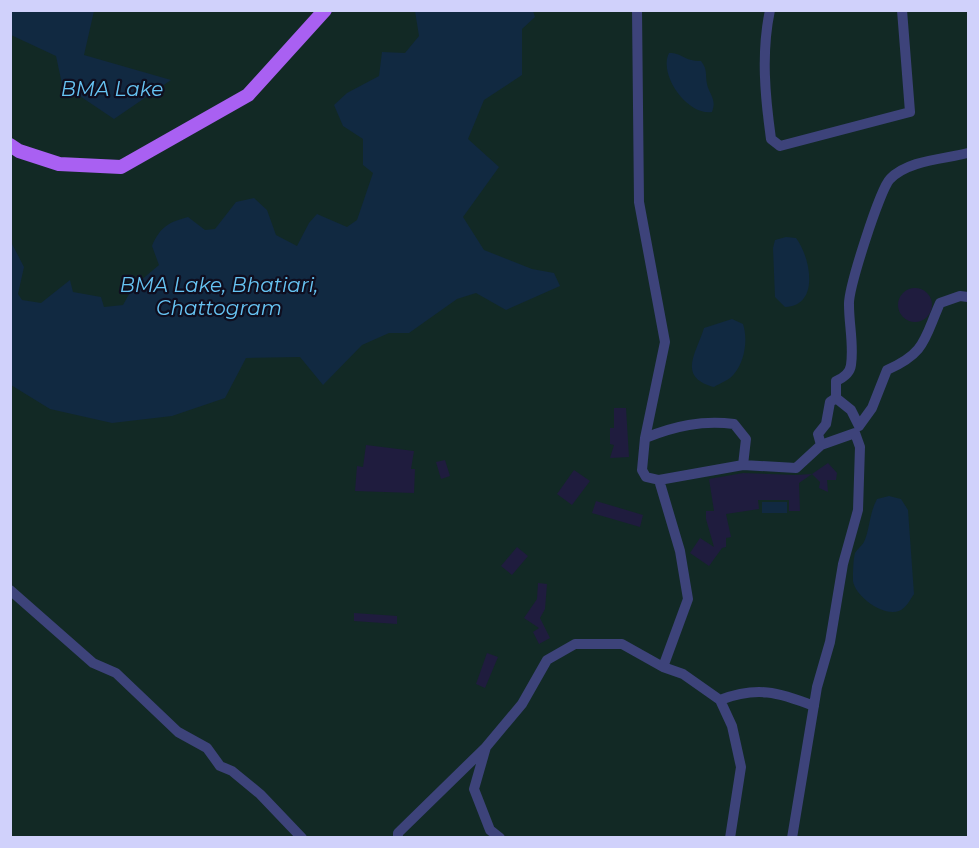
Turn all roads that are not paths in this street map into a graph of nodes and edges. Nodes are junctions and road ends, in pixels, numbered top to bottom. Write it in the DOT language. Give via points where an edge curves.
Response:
graph roads {
  1 [pos="325,10"];
  2 [pos="637,10"];
  3 [pos="770,10"];
  4 [pos="902,10"];
  5 [pos="10,145"];
  6 [pos="969,153"];
  7 [pos="969,297"];
  8 [pos="837,398"];
  9 [pos="857,429"];
  10 [pos="645,438"];
  11 [pos="821,446"];
  12 [pos="743,465"];
  13 [pos="659,480"];
  14 [pos="10,590"];
  15 [pos="663,667"];
  16 [pos="720,700"];
  17 [pos="814,706"];
  18 [pos="486,747"];
  19 [pos="302,837"];
  20 [pos="398,837"];
  21 [pos="500,837"];
  22 [pos="730,837"];
  23 [pos="792,837"];
  1 -- 5 [label="main road" via="248,95 120,167 59,164"];
  2 -- 10 [label="street" via="639,202 665,342"];
  3 -- 4 [label="street" via="765,35 765,100 771,139 780,146 909,112"];
  6 -- 8 [label="street" via="908,167 889,179 856,266 848,303 851,368 836,381"];
  7 -- 9 [label="street" via="940,303 921,349 886,370 872,408"];
  8 -- 9 [label="street" via="850,410"];
  8 -- 11 [label="street" via="830,402 826,423 818,434"];
  9 -- 11 [label="street"];
  9 -- 17 [label="street" via="858,510"];
  10 -- 12 [label="street" via="709,421 734,424 746,439"];
  10 -- 13 [label="street" via="642,470 646,477"];
  11 -- 12 [label="street" via="796,468"];
  12 -- 13 [label="street"];
  13 -- 15 [label="street" via="680,550 688,598"];
  14 -- 19 [label="street" via="93,663 116,673 178,732 207,748 220,766 260,794"];
  15 -- 16 [label="street" via="683,674"];
  15 -- 18 [label="street" via="622,644 575,644 547,660 522,704"];
  16 -- 17 [label="street" via="743,692 765,692 790,696"];
  16 -- 22 [label="street" via="732,726 741,767"];
  17 -- 23 [label="street"];
  18 -- 20 [label="street"];
  18 -- 21 [label="street" via="474,789 490,830"];
}
